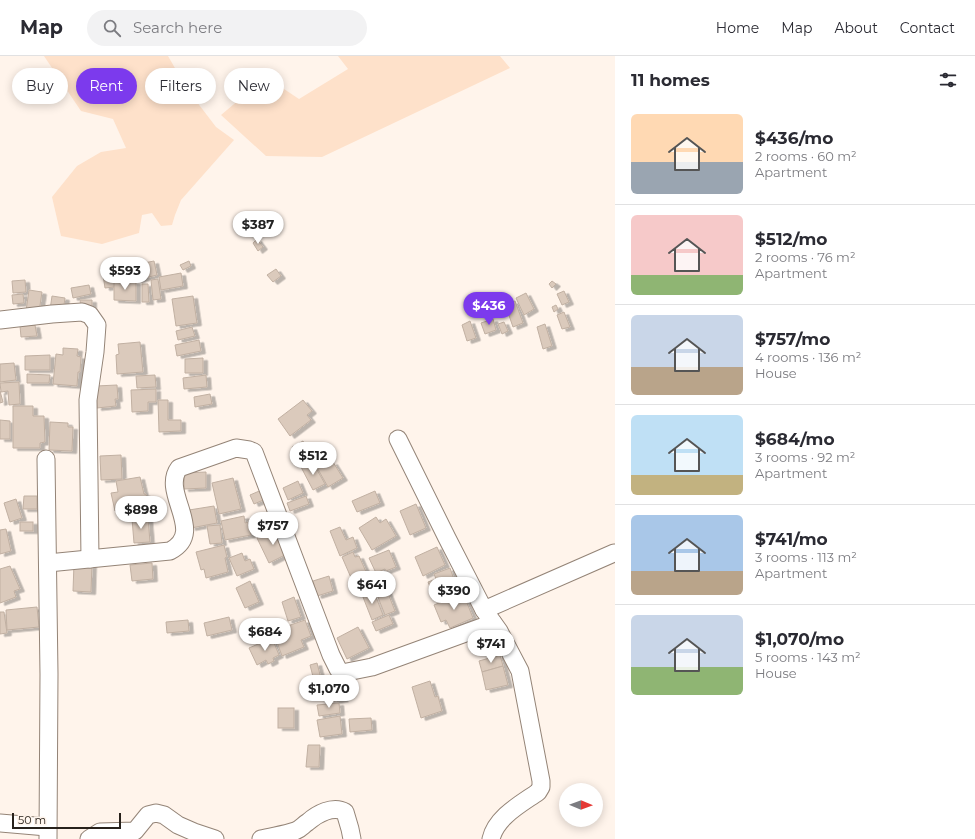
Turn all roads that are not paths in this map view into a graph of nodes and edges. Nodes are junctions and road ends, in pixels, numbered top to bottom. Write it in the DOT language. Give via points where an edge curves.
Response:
graph roads {
  1 [pos="0,320"];
  2 [pos="398,439"];
  3 [pos="46,459"];
  4 [pos="614,553"];
  5 [pos="90,560"];
  6 [pos="48,563"];
  7 [pos="489,616"];
  8 [pos="0,823"];
  9 [pos="47,833"];
  10 [pos="89,839"];
  11 [pos="215,839"];
  12 [pos="261,839"];
  13 [pos="352,839"];
  14 [pos="491,839"];
  1 -- 5 [label="street" via="82,312 90,315 97,325 88,400"];
  2 -- 7 [label="street"];
  3 -- 6 [label="street"];
  4 -- 7 [label="street"];
  5 -- 6 [label="street"];
  5 -- 7 [label="street" via="170,551 176,547 185,535 185,527 174,474 179,468 242,448 254,452 331,655 342,674 372,667"];
  6 -- 9 [label="street"];
  7 -- 14 [label="street" via="520,671 541,787 500,821"];
  8 -- 9 [label="street"];
  10 -- 11 [label="street" via="100,832 135,831 148,815 156,813 164,815 178,825"];
  12 -- 13 [label="street" via="294,832 308,822 336,809 345,812"];
}
